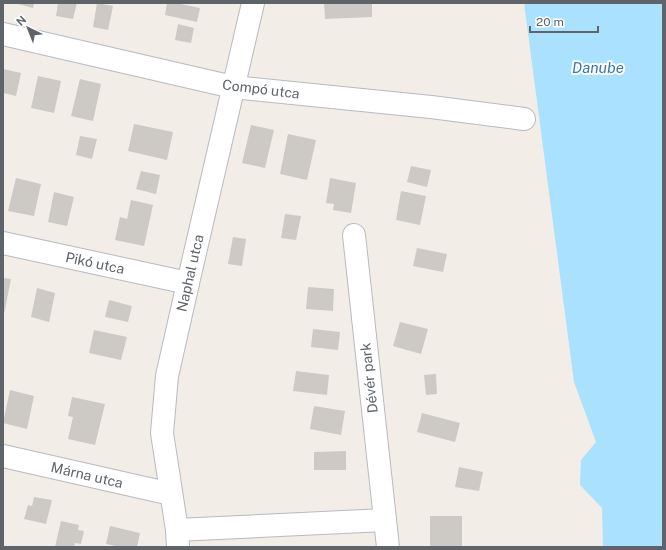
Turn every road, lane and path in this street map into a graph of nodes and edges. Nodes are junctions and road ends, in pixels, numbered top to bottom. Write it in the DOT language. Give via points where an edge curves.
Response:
graph roads {
  1 [pos="253,3"];
  2 [pos="3,34"];
  3 [pos="234,87"];
  4 [pos="524,119"];
  5 [pos="354,235"];
  6 [pos="3,243"];
  7 [pos="188,283"];
  8 [pos="3,456"];
  9 [pos="171,494"];
  10 [pos="385,520"];
  11 [pos="178,539"];
  12 [pos="388,547"];
  1 -- 3 [label="street, Naphal utca"];
  2 -- 3 [label="street, Compó utca"];
  3 -- 4 [label="street, Compó utca" via="431,106"];
  3 -- 7 [label="street, Naphal utca"];
  5 -- 10 [label="street, Dévér park"];
  6 -- 7 [label="street, Pikó utca"];
  7 -- 9 [label="street, Naphal utca" via="167,376 162,433"];
  8 -- 9 [label="street, Márna utca"];
  9 -- 11 [label="street, Naphal utca"];
  10 -- 11 [label="street"];
  10 -- 12 [label="street, Dévér park"];
}
